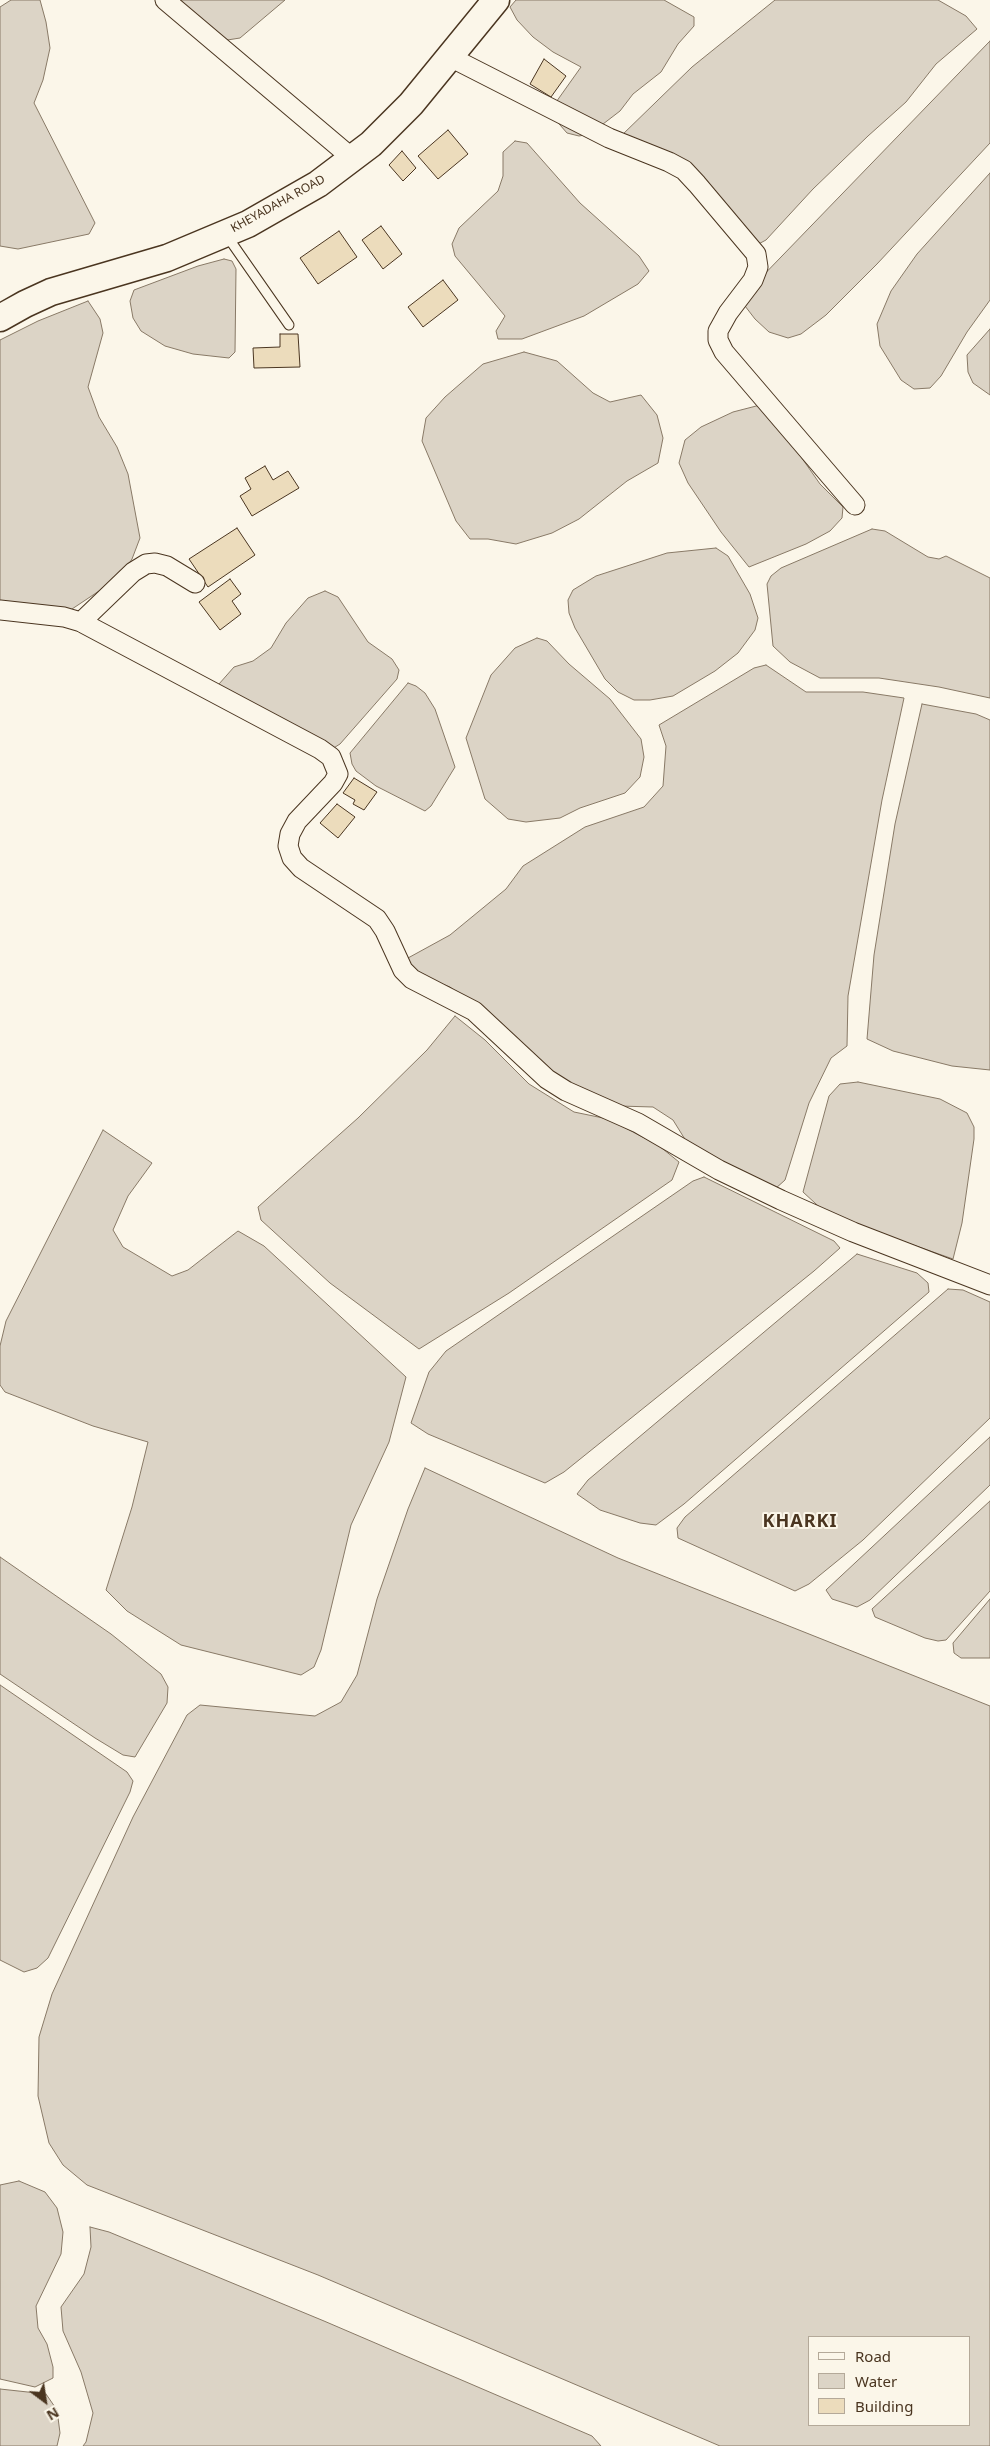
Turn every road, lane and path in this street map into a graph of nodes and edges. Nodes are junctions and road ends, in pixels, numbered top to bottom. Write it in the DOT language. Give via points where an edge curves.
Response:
graph roads {
  1 [pos="165,0"];
  2 [pos="496,0"];
  3 [pos="450,57"];
  4 [pos="352,158"];
  5 [pos="226,234"];
  6 [pos="0,318"];
  7 [pos="289,325"];
  8 [pos="854,505"];
  9 [pos="195,582"];
  10 [pos="0,610"];
  11 [pos="82,622"];
  12 [pos="990,1285"];
  1 -- 4 [label="street"];
  2 -- 3 [label="main road, KHEYADAHA ROAD"];
  3 -- 4 [label="main road, KHEYADAHA ROAD" via="411,104 371,144"];
  3 -- 8 [label="street" via="609,138 669,162 684,170 697,184 756,254 758,267 753,280 721,324 718,340 724,352"];
  4 -- 5 [label="main road, KHEYADAHA ROAD" via="318,184"];
  5 -- 6 [label="main road, KHEYADAHA ROAD" via="167,258 51,292"];
  5 -- 7 [label="lane"];
  9 -- 11 [label="street" via="166,566 146,564 133,572"];
  10 -- 11 [label="street"];
  11 -- 12 [label="street" via="331,757 338,774 297,821 288,846 292,858 301,868 377,919 403,970 412,979 474,1011 547,1079 566,1091 638,1123 719,1170 781,1200 853,1232"];
}
